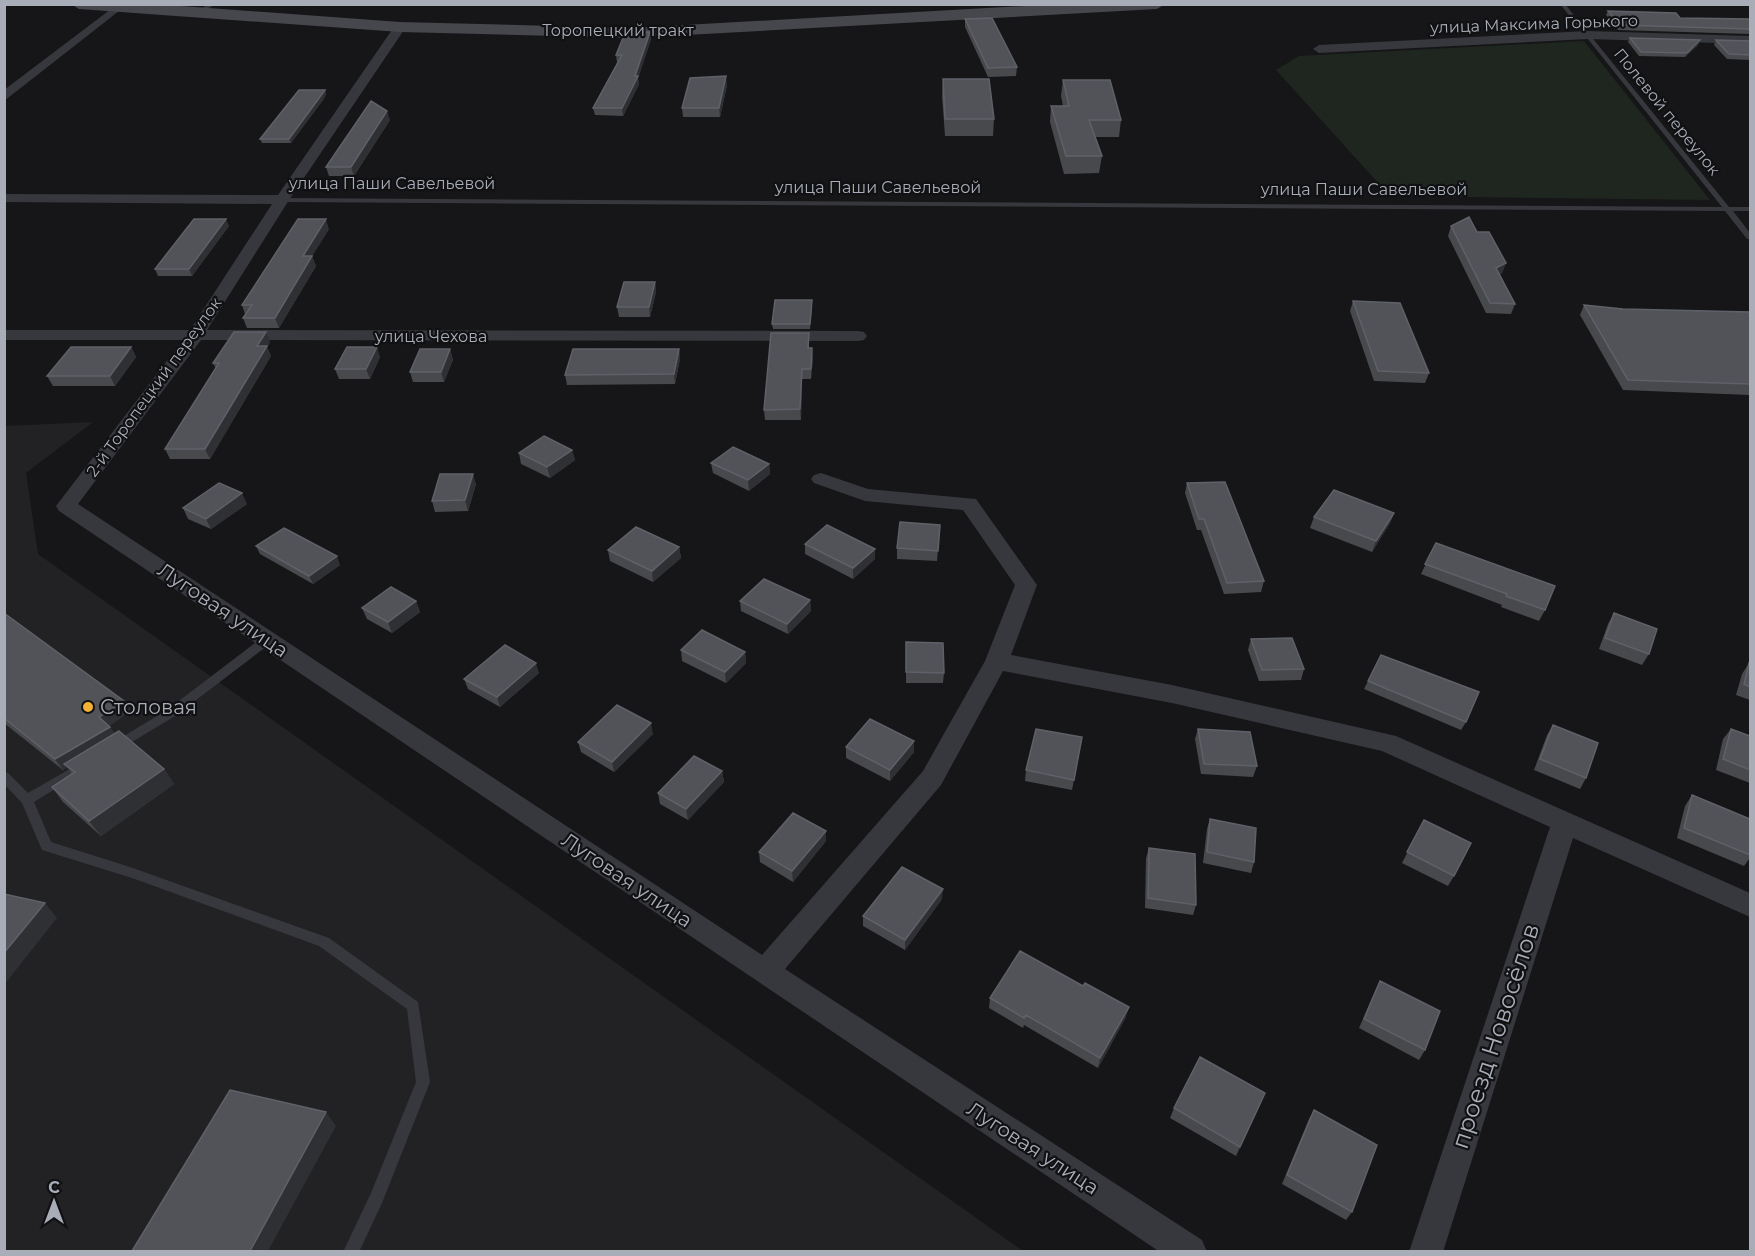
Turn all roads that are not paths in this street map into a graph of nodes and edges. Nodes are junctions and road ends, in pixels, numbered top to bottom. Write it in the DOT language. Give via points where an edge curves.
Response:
graph roads {
  1 [pos="79,4"];
  2 [pos="214,4"];
  3 [pos="1157,4"];
  4 [pos="1562,4"];
  5 [pos="106,7"];
  6 [pos="194,14"];
  7 [pos="400,27"];
  8 [pos="1587,35"];
  9 [pos="1750,40"];
  10 [pos="1319,49"];
  11 [pos="4,97"];
  12 [pos="4,198"];
  13 [pos="282,200"];
  14 [pos="1727,209"];
  15 [pos="1750,209"];
  16 [pos="1750,237"];
  17 [pos="4,335"];
  18 [pos="195,336"];
  19 [pos="858,336"];
  20 [pos="821,479"];
  21 [pos="66,506"];
  22 [pos="267,640"];
  23 [pos="997,661"];
  24 [pos="4,776"];
  25 [pos="27,800"];
  26 [pos="1565,821"];
  27 [pos="1750,905"];
  28 [pos="765,972"];
  29 [pos="351,1251"];
  30 [pos="1190,1251"];
  31 [pos="1426,1251"];
  1 -- 5 [label="main road, Торопецкий тракт"];
  2 -- 6 [label="lane"];
  3 -- 7 [label="main road, Торопецкий тракт" via="631,33"];
  4 -- 8 [label="lane, Полевой переулок"];
  5 -- 6 [label="main road, Торопецкий тракт"];
  5 -- 11 [label="street"];
  6 -- 7 [label="main road, Торопецкий тракт"];
  7 -- 13 [label="street, 2-й Торопецкий переулок"];
  8 -- 9 [label="street, улица Максима Горького"];
  8 -- 10 [label="street, улица Максима Горького"];
  8 -- 14 [label="lane, Полевой переулок"];
  12 -- 13 [label="street, улица Паши Савельевой"];
  13 -- 14 [label="lane, улица Паши Савельевой"];
  13 -- 18 [label="street, 2-й Торопецкий переулок"];
  14 -- 15 [label="lane, улица Паши Савельевой"];
  14 -- 16 [label="lane, Полевой переулок"];
  17 -- 18 [label="street, улица Чехова"];
  18 -- 19 [label="street, улица Чехова"];
  18 -- 21 [label="street, 2-й Торопецкий переулок"];
  20 -- 23 [label="street" via="865,495 969,504 1026,585"];
  21 -- 22 [label="street, Луговая улица"];
  22 -- 25 [label="lane" via="171,713"];
  22 -- 28 [label="street, Луговая улица"];
  23 -- 26 [label="street" via="1172,694 1387,743"];
  23 -- 28 [label="street" via="932,778"];
  24 -- 25 [label="lane"];
  25 -- 29 [label="lane" via="46,846 324,942 413,1006 423,1082 377,1198"];
  26 -- 27 [label="street"];
  26 -- 31 [label="street, проезд Новосёлов"];
  28 -- 30 [label="street, Луговая улица"];
}
